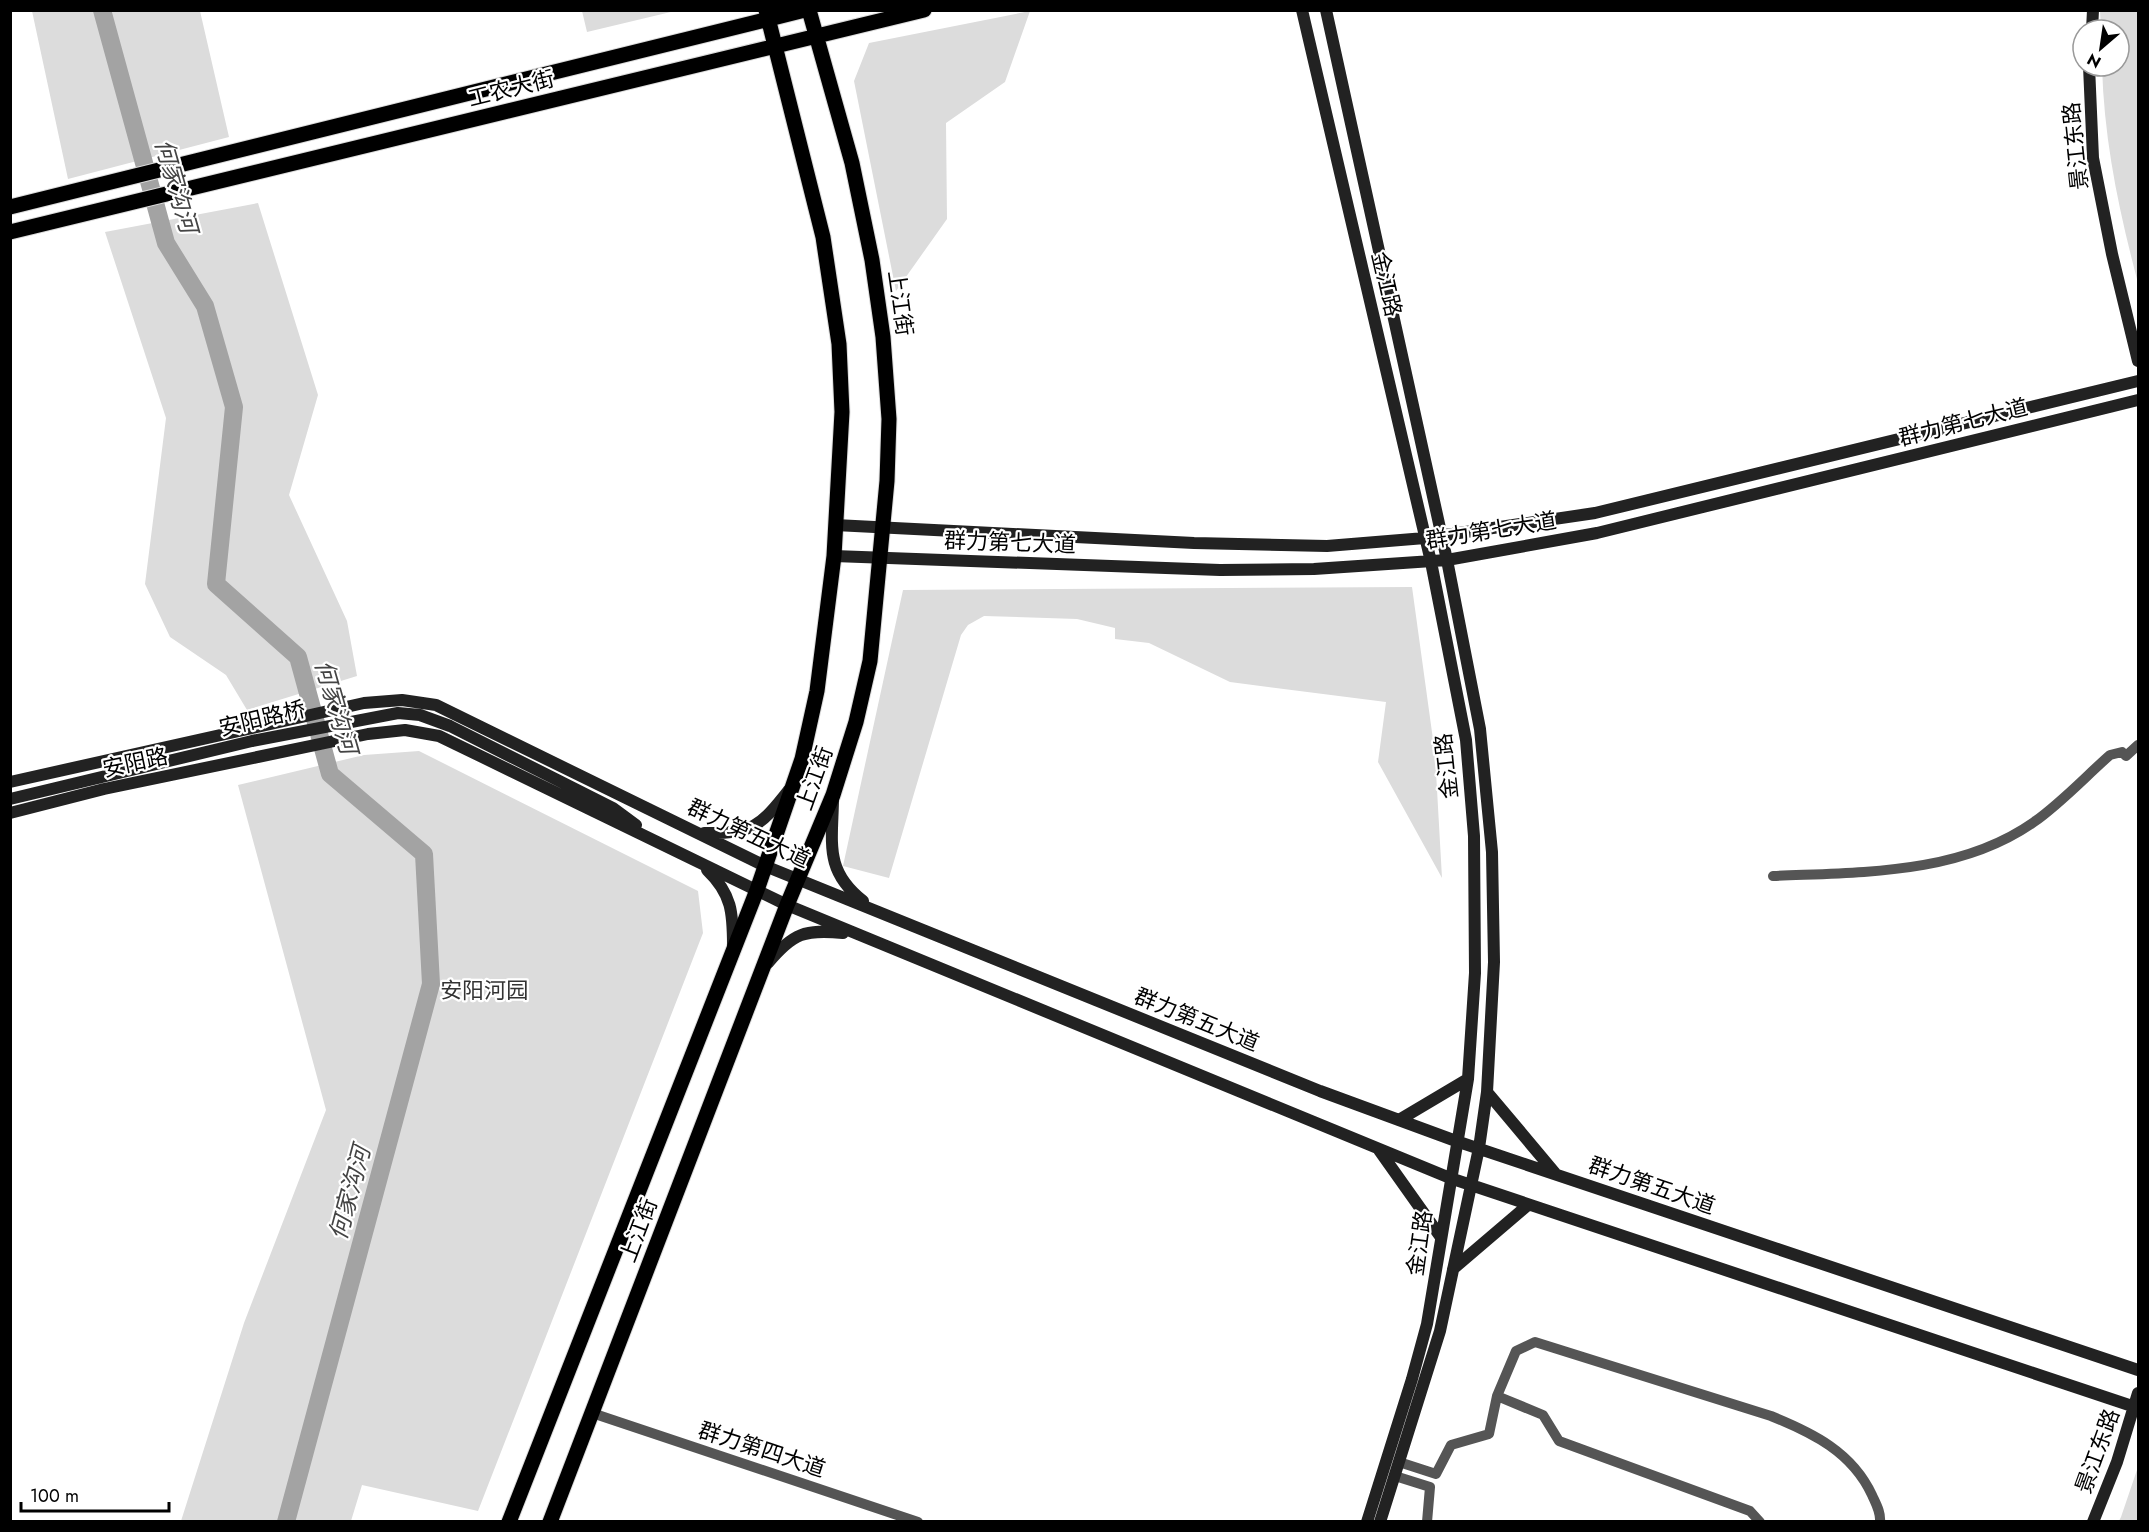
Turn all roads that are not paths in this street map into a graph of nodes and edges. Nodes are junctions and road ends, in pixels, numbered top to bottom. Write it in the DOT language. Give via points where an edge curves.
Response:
graph roads {
  1 [pos="807,10"];
  2 [pos="924,10"];
  3 [pos="1302,10"];
  4 [pos="1326,10"];
  5 [pos="767,15"];
  6 [pos="817,38"];
  7 [pos="776,48"];
  8 [pos="2090,78"];
  9 [pos="10,207"];
  10 [pos="10,232"];
  11 [pos="2139,361"];
  12 [pos="2139,381"];
  13 [pos="2139,400"];
  14 [pos="836,525"];
  15 [pos="883,528"];
  16 [pos="1442,537"];
  17 [pos="1425,538"];
  18 [pos="834,556"];
  19 [pos="880,558"];
  20 [pos="1447,560"];
  21 [pos="1431,562"];
  22 [pos="258,727"];
  23 [pos="2139,745"];
  24 [pos="10,782"];
  25 [pos="792,787"];
  26 [pos="833,795"];
  27 [pos="10,799"];
  28 [pos="10,813"];
  29 [pos="699,833"];
  30 [pos="664,845"];
  31 [pos="700,863"];
  32 [pos="765,866"];
  33 [pos="1773,876"];
  34 [pos="799,880"];
  35 [pos="757,890"];
  36 [pos="787,905"];
  37 [pos="876,911"];
  38 [pos="860,935"];
  39 [pos="732,952"];
  40 [pos="763,968"];
  41 [pos="1468,1079"];
  42 [pos="1487,1092"];
  43 [pos="1399,1120"];
  44 [pos="1456,1141"];
  45 [pos="1479,1148"];
  46 [pos="1379,1149"];
  47 [pos="1556,1174"];
  48 [pos="1450,1178"];
  49 [pos="1472,1187"];
  50 [pos="1528,1205"];
  51 [pos="1440,1236"];
  52 [pos="1453,1269"];
  53 [pos="2139,1370"];
  54 [pos="2139,1393"];
  55 [pos="1497,1396"];
  56 [pos="2137,1407"];
  57 [pos="592,1413"];
  58 [pos="1399,1462"];
  59 [pos="1395,1476"];
  60 [pos="509,1521"];
  61 [pos="550,1521"];
  62 [pos="918,1521"];
  63 [pos="1366,1521"];
  64 [pos="1380,1521"];
  65 [pos="1427,1521"];
  66 [pos="1760,1521"];
  67 [pos="1880,1521"];
  68 [pos="2093,1521"];
  1 -- 5 [label="main road, 工农大街"];
  1 -- 6 [label="main road, 上江街"];
  2 -- 6 [label="main road, 工农大街"];
  3 -- 17 [label="main road, 金江路"];
  4 -- 16 [label="main road, 金江路"];
  5 -- 7 [label="main road, 上江街"];
  5 -- 9 [label="main road, 工农大街"];
  6 -- 7 [label="main road, 工农大街"];
  6 -- 15 [label="main road, 上江街" via="852,163 884,337 889,419"];
  7 -- 10 [label="main road, 工农大街"];
  7 -- 14 [label="main road, 上江街" via="823,237 838,344 842,412"];
  8 -- 11 [label="main road, 景江东路" via="2093,158"];
  12 -- 16 [label="main road, 群力第七大道" via="1595,513"];
  13 -- 20 [label="main road, 群力第七大道" via="1608,530"];
  14 -- 15 [label="main road, 群力第七大道"];
  14 -- 18 [label="main road, 上江街"];
  15 -- 17 [label="main road, 群力第七大道" via="1327,546"];
  15 -- 19 [label="main road, 上江街"];
  16 -- 17 [label="main road, 群力第七大道"];
  16 -- 20 [label="main road, 金江路"];
  17 -- 21 [label="main road, 金江路"];
  18 -- 19 [label="main road, 群力第七大道"];
  18 -- 25 [label="main road, 上江街" via="817,691"];
  19 -- 21 [label="main road, 群力第七大道" via="1220,570"];
  19 -- 26 [label="main road, 上江街" via="870,661"];
  20 -- 21 [label="main road, 群力第七大道"];
  20 -- 42 [label="main road, 金江路" via="1480,729 1492,852 1494,962"];
  21 -- 41 [label="main road, 金江路" via="1466,740 1474,836 1475,973"];
  22 -- 24 [label="main road, 安阳路"];
  22 -- 29 [label="main road, 群力第五大道" via="364,703 402,700 436,705"];
  23 -- 33 [label="street" via="2126,756 2122,752 2110,755 2034,822 1990,846 1951,859 1875,872"];
  25 -- 29 [label="main road" via="751,830"];
  25 -- 32 [label="main road, 上江街"];
  26 -- 34 [label="main road, 上江街"];
  26 -- 37 [label="main road" via="832,862 849,890"];
  27 -- 30 [label="main road, 安阳路桥" via="252,741 398,712 450,726 613,808"];
  28 -- 30 [label="main road, 安阳路" via="104,789 368,734 405,730 439,736"];
  29 -- 32 [label="main road, 群力第五大道"];
  30 -- 31 [label="main road"];
  31 -- 35 [label="main road"];
  31 -- 39 [label="main road" via="728,896 733,919"];
  32 -- 34 [label="main road, 群力第五大道"];
  32 -- 35 [label="main road, 上江街"];
  34 -- 36 [label="main road, 上江街"];
  34 -- 37 [label="main road, 群力第五大道"];
  35 -- 36 [label="main road"];
  35 -- 39 [label="main road, 上江街"];
  36 -- 38 [label="main road"];
  36 -- 40 [label="main road, 上江街"];
  37 -- 43 [label="main road, 群力第五大道"];
  38 -- 40 [label="main road" via="826,931 796,935"];
  38 -- 46 [label="main road"];
  39 -- 60 [label="main road, 上江街"];
  40 -- 57 [label="main road, 上江街"];
  41 -- 43 [label="main road"];
  41 -- 44 [label="main road, 金江路"];
  42 -- 45 [label="main road, 金江路"];
  42 -- 47 [label="main road"];
  43 -- 44 [label="main road, 群力第五大道"];
  44 -- 45 [label="main road, 群力第五大道"];
  44 -- 48 [label="main road, 金江路"];
  45 -- 47 [label="main road, 群力第五大道"];
  45 -- 49 [label="main road, 金江路"];
  46 -- 48 [label="main road"];
  46 -- 51 [label="main road"];
  47 -- 53 [label="main road, 群力第五大道"];
  48 -- 49 [label="main road"];
  48 -- 51 [label="main road, 金江路"];
  49 -- 50 [label="main road"];
  49 -- 52 [label="main road, 金江路"];
  50 -- 52 [label="main road"];
  50 -- 56 [label="main road"];
  51 -- 63 [label="main road, 金江路" via="1427,1324"];
  52 -- 58 [label="main road, 金江路" via="1440,1331"];
  54 -- 56 [label="main road, 景江东路"];
  55 -- 58 [label="street" via="1489,1434 1451,1445 1436,1474"];
  55 -- 66 [label="street" via="1543,1415 1560,1441 1750,1511"];
  55 -- 67 [label="street" via="1516,1351 1535,1342 1771,1416 1809,1431 1841,1452 1868,1486 1881,1514"];
  56 -- 68 [label="main road, 景江东路"];
  57 -- 61 [label="main road, 上江街"];
  57 -- 62 [label="street, 群力第四大道"];
  58 -- 59 [label="main road, 金江路"];
  59 -- 64 [label="main road, 金江路"];
  59 -- 65 [label="street" via="1430,1487"];
}
